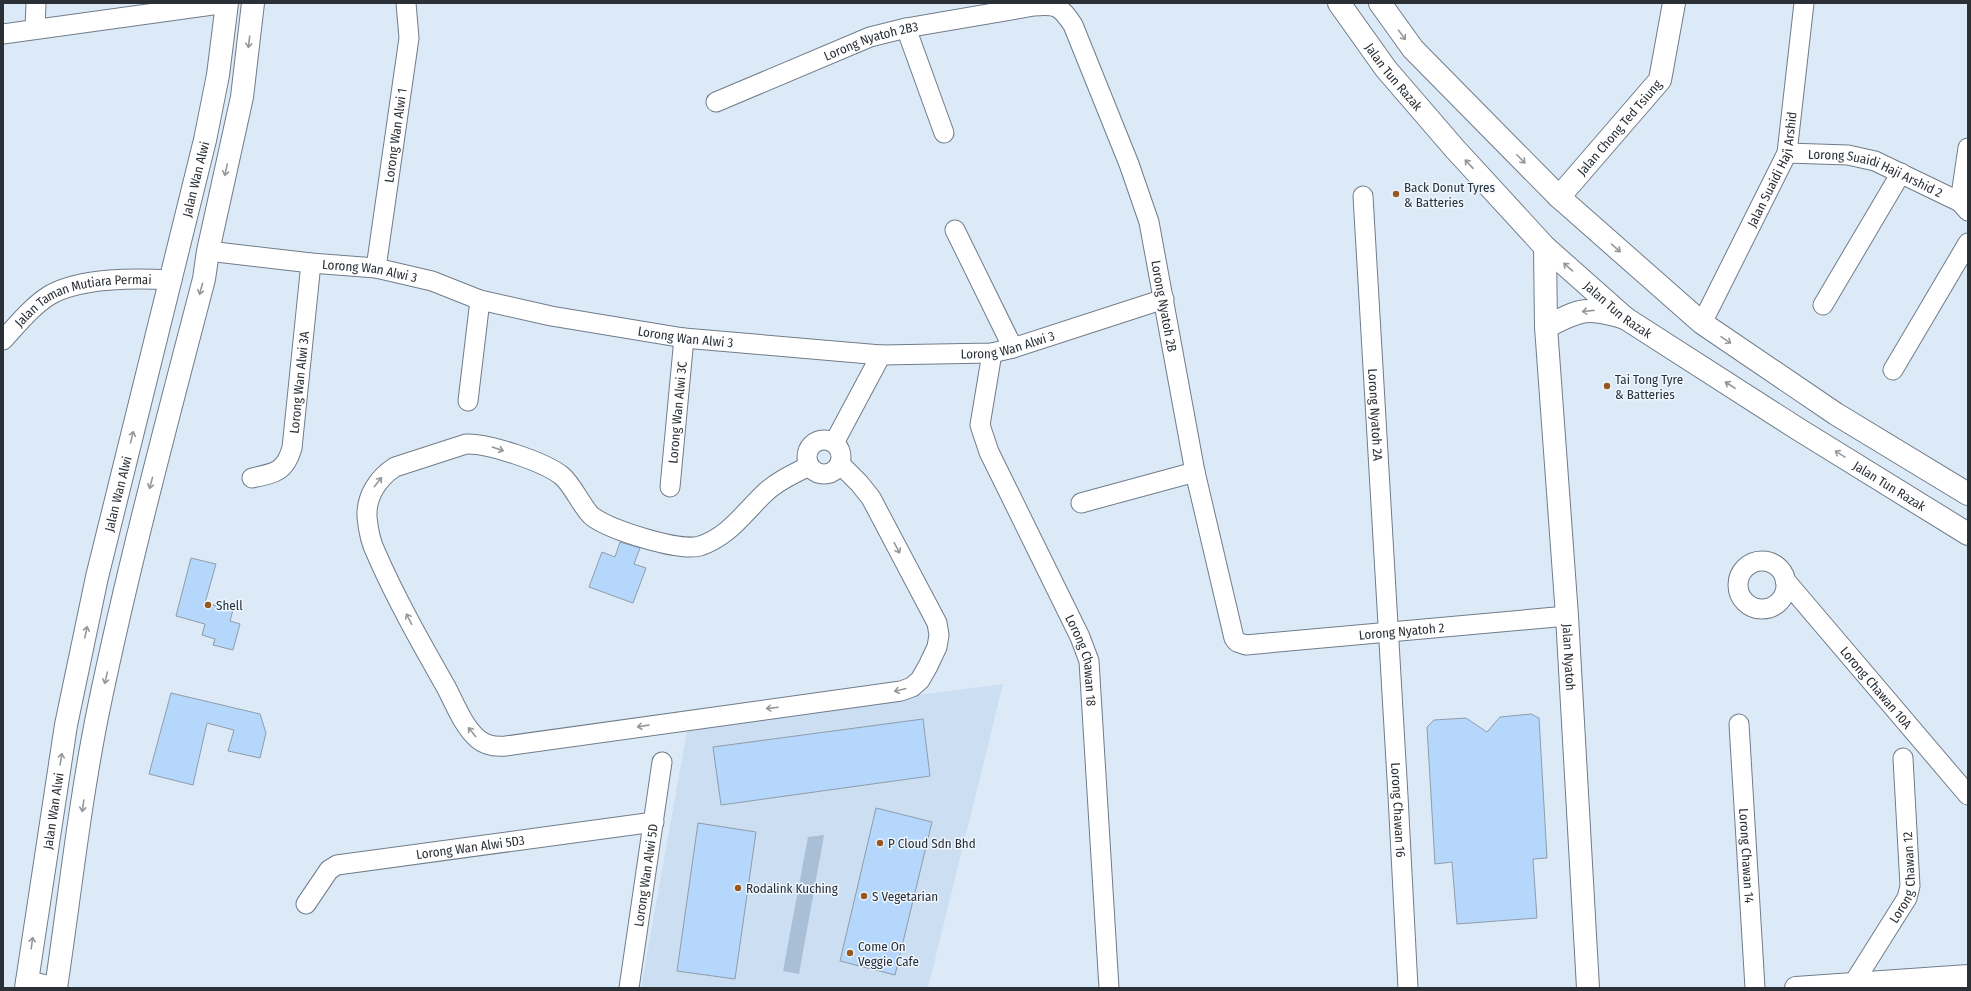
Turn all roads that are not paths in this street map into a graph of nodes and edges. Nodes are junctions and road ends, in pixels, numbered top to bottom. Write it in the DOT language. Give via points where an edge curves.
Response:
graph roads {
  1 [pos="36,3"];
  2 [pos="227,3"];
  3 [pos="253,3"];
  4 [pos="406,3"];
  5 [pos="1339,3"];
  6 [pos="1380,3"];
  7 [pos="1674,3"];
  8 [pos="1804,3"];
  9 [pos="1034,6"];
  10 [pos="906,28"];
  11 [pos="35,29"];
  12 [pos="3,34"];
  13 [pos="716,102"];
  14 [pos="944,133"];
  15 [pos="1968,148"];
  16 [pos="1788,153"];
  17 [pos="1901,173"];
  18 [pos="1362,196"];
  19 [pos="1559,197"];
  20 [pos="1964,206"];
  21 [pos="955,230"];
  22 [pos="1968,243"];
  23 [pos="1545,247"];
  24 [pos="208,251"];
  25 [pos="311,263"];
  26 [pos="376,268"];
  27 [pos="172,280"];
  28 [pos="1164,298"];
  29 [pos="480,300"];
  30 [pos="1823,305"];
  31 [pos="1625,318"];
  32 [pos="1702,324"];
  33 [pos="1546,327"];
  34 [pos="684,338"];
  35 [pos="3,340"];
  36 [pos="1013,348"];
  37 [pos="992,353"];
  38 [pos="881,355"];
  39 [pos="1893,370"];
  40 [pos="468,401"];
  41 [pos="834,443"];
  42 [pos="840,464"];
  43 [pos="809,466"];
  44 [pos="1195,472"];
  45 [pos="252,478"];
  46 [pos="670,487"];
  47 [pos="1968,494"];
  48 [pos="1081,503"];
  49 [pos="1968,534"];
  50 [pos="1785,580"];
  51 [pos="1566,616"];
  52 [pos="1388,632"];
  53 [pos="1237,642"];
  54 [pos="1738,724"];
  55 [pos="1903,758"];
  56 [pos="662,762"];
  57 [pos="1968,795"];
  58 [pos="654,822"];
  59 [pos="306,904"];
  60 [pos="1968,976"];
  61 [pos="1853,984"];
  62 [pos="26,985"];
  63 [pos="52,988"];
  64 [pos="56,988"];
  65 [pos="629,988"];
  66 [pos="1109,988"];
  67 [pos="1408,988"];
  68 [pos="1588,988"];
  69 [pos="1755,988"];
  70 [pos="1796,988"];
  1 -- 11 [label="street"];
  2 -- 11 [label="street"];
  2 -- 27 [label="main road, Jalan Wan Alwi" via="214,96"];
  3 -- 24 [label="main road, Jalan Wan Alwi, one-way" via="242,96"];
  4 -- 26 [label="street, Lorong Wan Alwi 1" via="409,38"];
  23 -- 5 [label="main road, Jalan Tun Razak, one-way" via="1386,69"];
  6 -- 19 [label="main road, one-way" via="1413,50"];
  7 -- 19 [label="main road, Jalan Chong Ted Tsiung" via="1660,80"];
  8 -- 16 [label="street, Jalan Suaidi Haji Arshid"];
  9 -- 10 [label="street, Lorong Nyatoh 2B3"];
  9 -- 28 [label="street, Lorong Nyatoh 2B" via="1051,5 1063,10 1073,25 1129,164 1148,222"];
  10 -- 13 [label="street, Lorong Nyatoh 2B3" via="870,37"];
  10 -- 14 [label="street"];
  11 -- 12 [label="street"];
  15 -- 20 [label="street, Lorong Suaidi Haji Arshid 2"];
  16 -- 17 [label="street, Lorong Suaidi Haji Arshid 2" via="1848,155 1875,161"];
  16 -- 32 [label="street, Jalan Suaidi Haji Arshid"];
  17 -- 20 [label="street, Lorong Suaidi Haji Arshid 2"];
  17 -- 30 [label="street"];
  18 -- 52 [label="street, Lorong Nyatoh 2A"];
  19 -- 32 [label="main road, one-way"];
  21 -- 36 [label="street"];
  22 -- 39 [label="street"];
  31 -- 23 [label="main road, Jalan Tun Razak, one-way"];
  23 -- 33 [label="main road, Jalan Nyatoh"];
  24 -- 25 [label="street, Lorong Wan Alwi 3"];
  24 -- 64 [label="main road, Jalan Wan Alwi, one-way" via="204,279 137,536 99,707"];
  25 -- 26 [label="street, Lorong Wan Alwi 3"];
  25 -- 45 [label="street, Lorong Wan Alwi 3A" via="289,460 282,468 270,474"];
  26 -- 29 [label="street, Lorong Wan Alwi 3" via="432,281"];
  27 -- 35 [label="street, Jalan Taman Mutiara Permai" via="131,279 87,283 66,288 50,295"];
  62 -- 27 [label="main road, Jalan Wan Alwi, one-way" via="66,725 97,577"];
  28 -- 36 [label="street, Lorong Wan Alwi 3"];
  28 -- 44 [label="street, Lorong Nyatoh 2B"];
  29 -- 34 [label="street, Lorong Wan Alwi 3" via="551,316"];
  29 -- 40 [label="street"];
  31 -- 33 [label="main road, one-way" via="1602,310 1586,310"];
  49 -- 31 [label="main road, Jalan Tun Razak, one-way"];
  32 -- 47 [label="main road, one-way" via="1836,414"];
  33 -- 51 [label="main road, Jalan Nyatoh"];
  34 -- 38 [label="street, Lorong Wan Alwi 3"];
  34 -- 46 [label="street, Lorong Wan Alwi 3C"];
  36 -- 37 [label="street, Lorong Wan Alwi 3"];
  37 -- 38 [label="street, Lorong Wan Alwi 3"];
  37 -- 66 [label="street, Lorong Chawan 18" via="980,425 989,452 1090,661"];
  38 -- 41 [label="street"];
  41 -- 42 [label="street" via="842,456"];
  41 -- 43 [label="street" via="819,440 812,444 806,458"];
  42 -- 43 [label="street" via="836,470 821,475"];
  42 -- 43 [label="street, one-way" via="866,491 937,623 937,647 920,680 912,687 861,697 506,746 488,746 477,739 466,724 375,551 367,519 369,499 380,480 395,466 466,444 476,444 497,448 549,468 563,477 592,517 605,523 668,545 698,546 727,533 769,489"];
  44 -- 48 [label="street"];
  44 -- 53 [label="street, Lorong Nyatoh 2B"];
  50 -- 57 [label="street, Lorong Chawan 10A"];
  51 -- 52 [label="street, Lorong Nyatoh 2"];
  51 -- 68 [label="main road, Jalan Nyatoh"];
  52 -- 53 [label="street, Lorong Nyatoh 2" via="1246,645"];
  52 -- 67 [label="street, Lorong Chawan 16"];
  54 -- 69 [label="street, Lorong Chawan 14"];
  55 -- 61 [label="street, Lorong Chawan 12" via="1910,886 1908,898"];
  56 -- 58 [label="street, Lorong Wan Alwi 5D"];
  58 -- 59 [label="street, Lorong Wan Alwi 5D3" via="338,865 329,870"];
  58 -- 65 [label="street, Lorong Wan Alwi 5D"];
  60 -- 61 [label="main road"];
  61 -- 70 [label="main road"];
  62 -- 63 [label="main road"];
}
